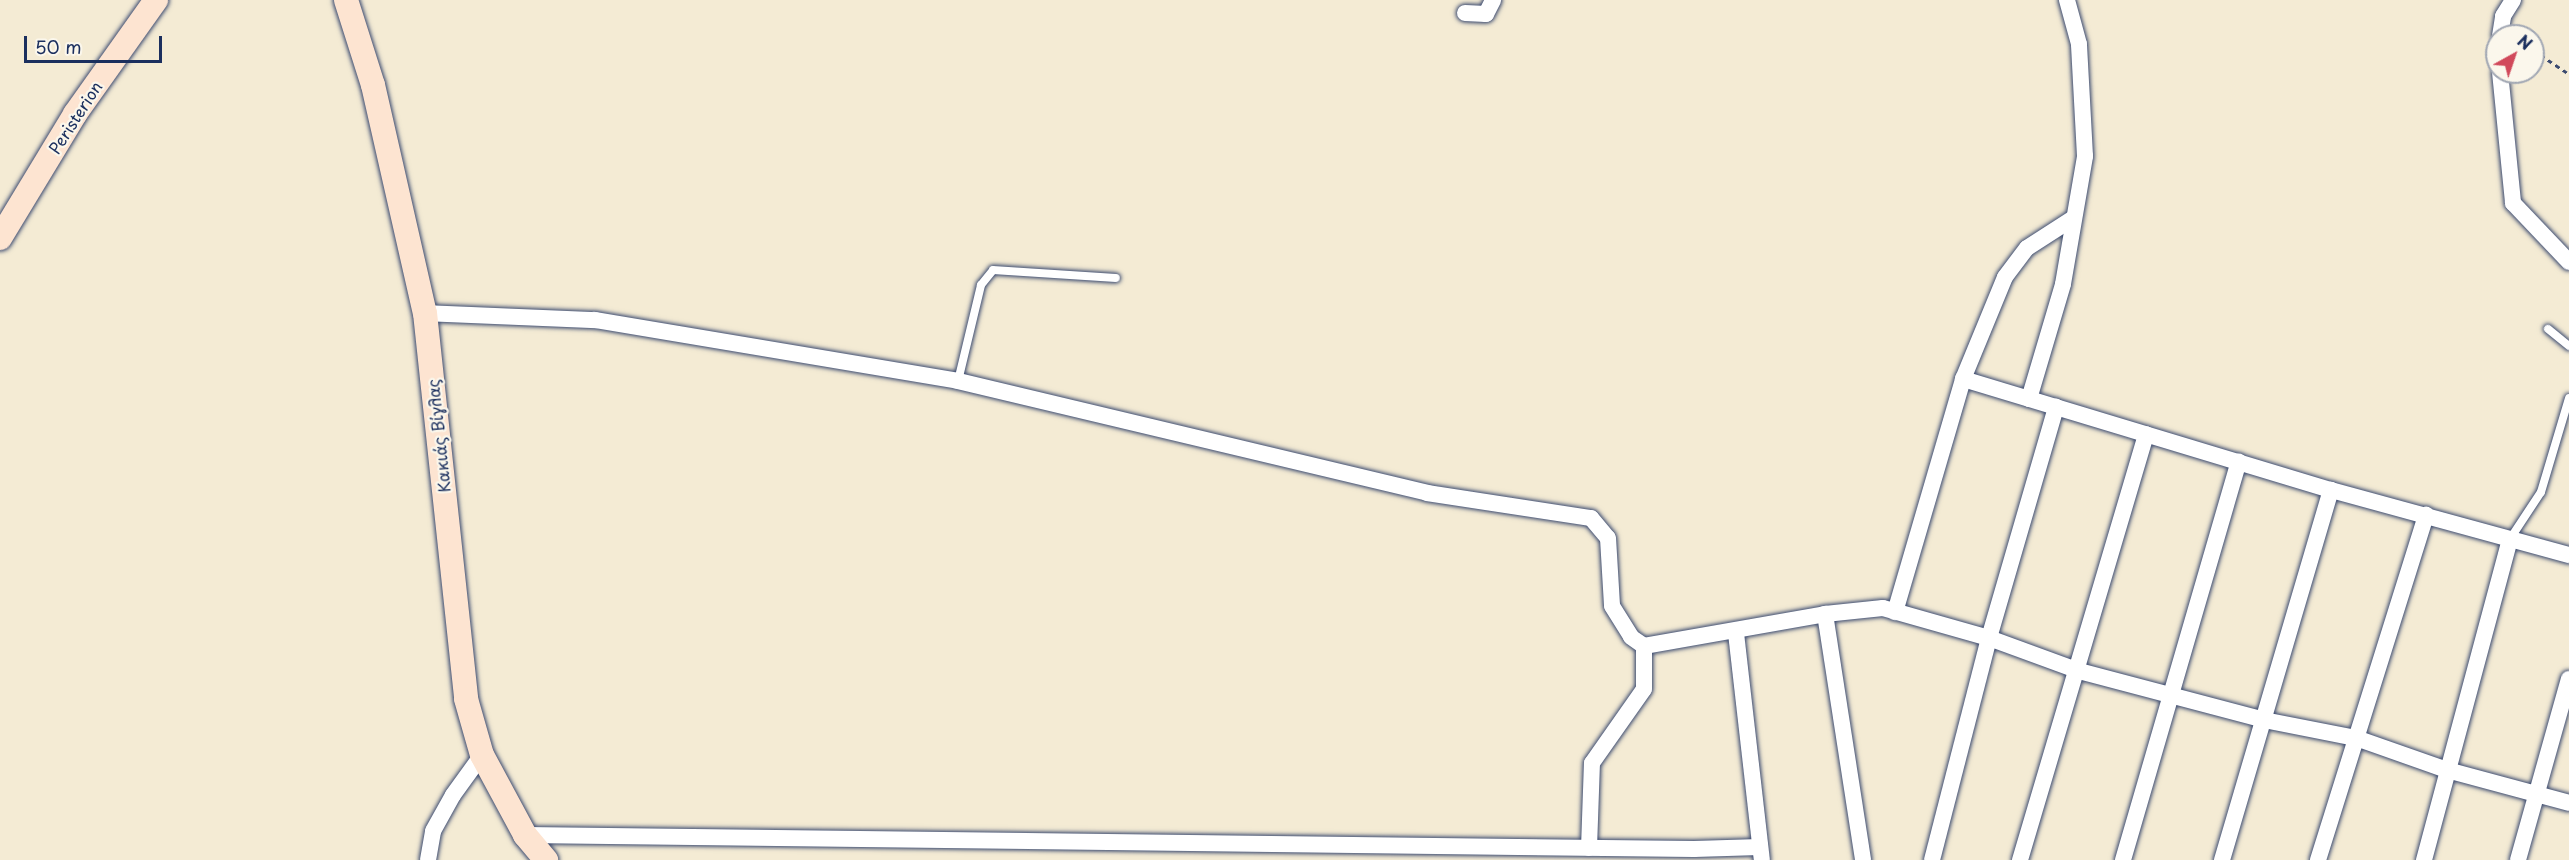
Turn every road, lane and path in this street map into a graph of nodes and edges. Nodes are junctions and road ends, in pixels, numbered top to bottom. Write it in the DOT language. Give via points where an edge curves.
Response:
graph roads {
  1 [pos="156,0"];
  2 [pos="346,0"];
  3 [pos="1493,0"];
  4 [pos="2067,0"];
  5 [pos="2513,0"];
  6 [pos="1465,13"];
  7 [pos="2502,24"];
  8 [pos="2545,58"];
  9 [pos="2569,74"];
  10 [pos="2501,84"];
  11 [pos="2073,219"];
  12 [pos="0,238"];
  13 [pos="2569,262"];
  14 [pos="1116,278"];
  15 [pos="425,313"];
  16 [pos="2548,329"];
  17 [pos="2569,346"];
  18 [pos="1963,380"];
  19 [pos="958,381"];
  20 [pos="2569,398"];
  21 [pos="2028,399"];
  22 [pos="2056,407"];
  23 [pos="2146,434"];
  24 [pos="2239,462"];
  25 [pos="2331,490"];
  26 [pos="2426,515"];
  27 [pos="2510,539"];
  28 [pos="2569,555"];
  29 [pos="1895,612"];
  30 [pos="1825,614"];
  31 [pos="1736,633"];
  32 [pos="1989,638"];
  33 [pos="1644,646"];
  34 [pos="2079,671"];
  35 [pos="2569,679"];
  36 [pos="2171,694"];
  37 [pos="2264,720"];
  38 [pos="2356,738"];
  39 [pos="482,755"];
  40 [pos="2447,770"];
  41 [pos="2538,794"];
  42 [pos="2569,803"];
  43 [pos="525,835"];
  44 [pos="1589,848"];
  45 [pos="1762,853"];
  46 [pos="428,860"];
  47 [pos="546,860"];
  48 [pos="1863,860"];
  49 [pos="1932,860"];
  50 [pos="2020,860"];
  51 [pos="2123,860"];
  52 [pos="2222,860"];
  53 [pos="2318,860"];
  54 [pos="2424,860"];
  55 [pos="2518,860"];
  1 -- 12 [label="street, Peristerion" via="75,114"];
  2 -- 15 [label="street, Κακιάς Βίγλας" via="373,85"];
  3 -- 6 [label="street" via="1486,14"];
  4 -- 11 [label="street" via="2079,44 2085,156"];
  5 -- 7 [label="street"];
  8 -- 9 [label="path"];
  10 -- 13 [label="street" via="2513,203"];
  11 -- 18 [label="street" via="2027,248 2005,277"];
  11 -- 21 [label="street" via="2063,284"];
  14 -- 19 [label="lane" via="993,270 981,285"];
  15 -- 19 [label="street" via="595,320"];
  15 -- 39 [label="street, Κακιάς Βίγλας" via="466,699"];
  16 -- 17 [label="lane"];
  18 -- 21 [label="street"];
  18 -- 29 [label="street"];
  19 -- 33 [label="street" via="1427,493 1591,518 1608,538 1612,606 1631,637"];
  20 -- 27 [label="lane" via="2541,492"];
  21 -- 22 [label="street"];
  22 -- 23 [label="street"];
  22 -- 32 [label="street"];
  23 -- 24 [label="street"];
  23 -- 34 [label="street"];
  24 -- 25 [label="street"];
  24 -- 36 [label="street"];
  25 -- 26 [label="street"];
  25 -- 37 [label="street"];
  26 -- 27 [label="street"];
  26 -- 38 [label="street"];
  27 -- 28 [label="street"];
  27 -- 40 [label="street"];
  29 -- 30 [label="street" via="1883,609"];
  29 -- 32 [label="street"];
  30 -- 31 [label="street"];
  30 -- 48 [label="street"];
  31 -- 33 [label="street"];
  31 -- 45 [label="street"];
  32 -- 34 [label="street"];
  32 -- 49 [label="street"];
  33 -- 44 [label="street" via="1644,689 1592,763"];
  34 -- 36 [label="street"];
  34 -- 50 [label="street"];
  35 -- 41 [label="street"];
  36 -- 37 [label="street"];
  36 -- 51 [label="street"];
  37 -- 38 [label="street"];
  37 -- 52 [label="street"];
  38 -- 40 [label="street"];
  38 -- 53 [label="street"];
  39 -- 43 [label="street, Κακιάς Βίγλας"];
  39 -- 46 [label="street" via="433,831"];
  40 -- 41 [label="street"];
  40 -- 54 [label="street"];
  41 -- 42 [label="street"];
  41 -- 55 [label="street"];
  43 -- 44 [label="street"];
  43 -- 47 [label="street, Κακιάς Βίγλας"];
  44 -- 45 [label="street"];
}
